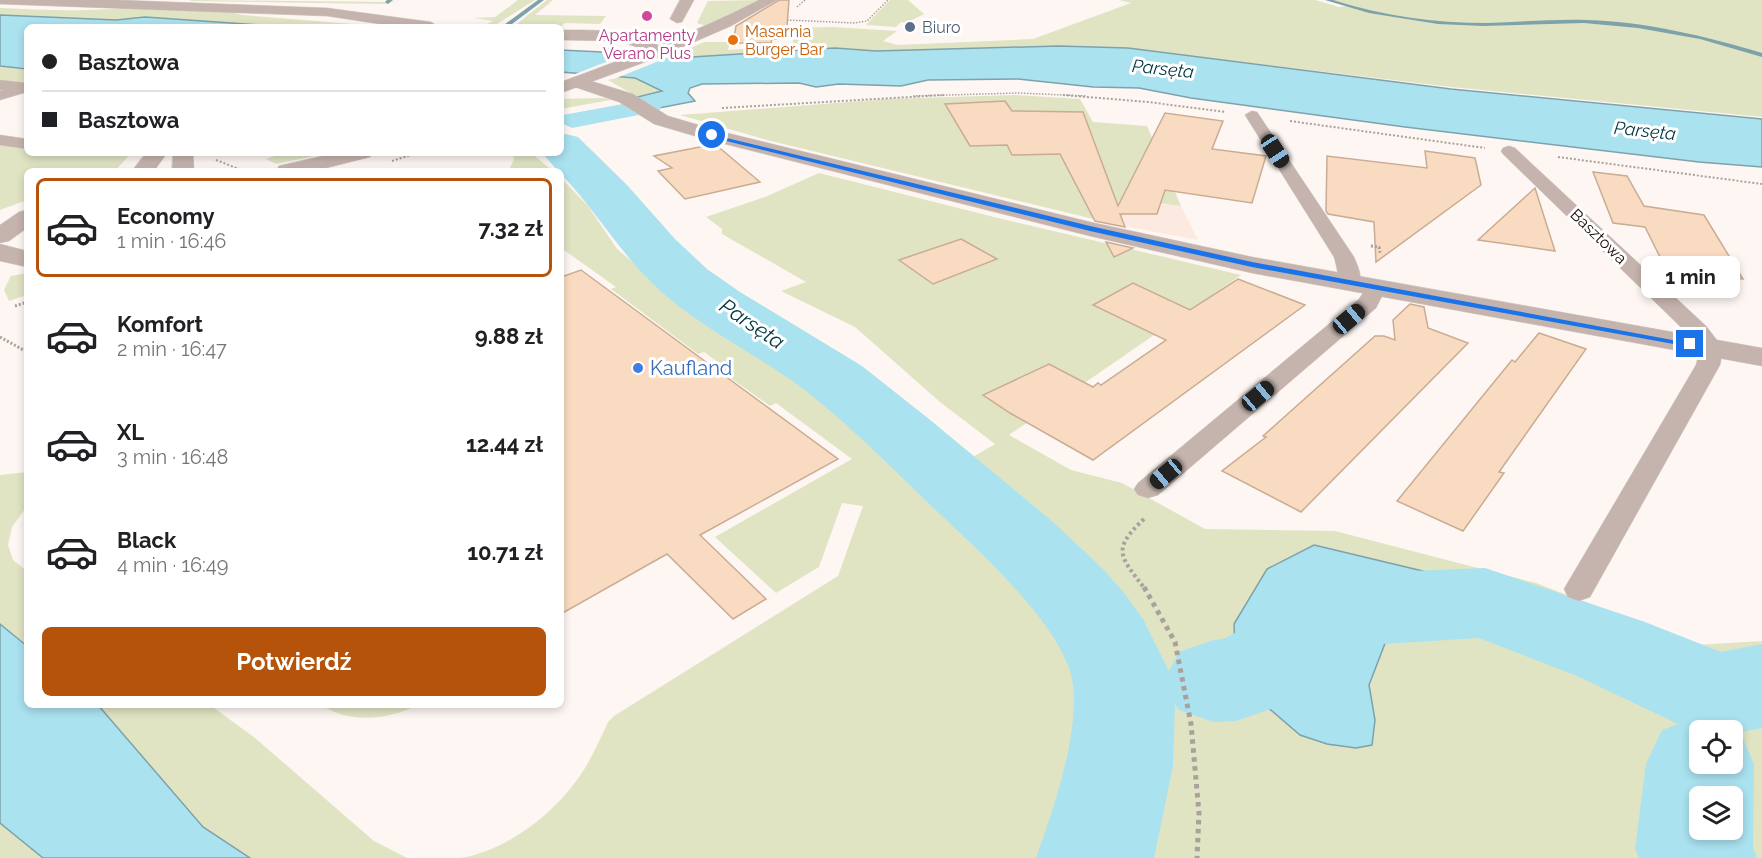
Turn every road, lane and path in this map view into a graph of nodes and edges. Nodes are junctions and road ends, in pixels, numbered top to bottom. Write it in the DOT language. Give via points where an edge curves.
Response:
graph roads {
  1 [pos="0,0"];
  2 [pos="687,0"];
  3 [pos="770,0"];
  4 [pos="888,0"];
  5 [pos="167,2"];
  6 [pos="420,8"];
  7 [pos="677,19"];
  8 [pos="786,20"];
  9 [pos="399,23"];
  10 [pos="407,24"];
  11 [pos="564,35"];
  12 [pos="659,51"];
  13 [pos="576,83"];
  14 [pos="0,85"];
  15 [pos="24,88"];
  16 [pos="24,89"];
  17 [pos="0,96"];
  18 [pos="719,108"];
  19 [pos="1252,115"];
  20 [pos="0,140"];
  21 [pos="24,144"];
  22 [pos="1509,151"];
  23 [pos="155,156"];
  24 [pos="350,156"];
  25 [pos="374,156"];
  26 [pos="211,158"];
  27 [pos="145,168"];
  28 [pos="236,168"];
  29 [pos="300,168"];
  30 [pos="336,168"];
  31 [pos="1378,241"];
  32 [pos="1379,247"];
  33 [pos="1350,283"];
  34 [pos="1376,288"];
  35 [pos="24,303"];
  36 [pos="15,306"];
  37 [pos="0,338"];
  38 [pos="1712,348"];
  39 [pos="24,350"];
  40 [pos="1762,357"];
  41 [pos="1148,489"];
  42 [pos="1579,590"];
  43 [pos="1197,858"];
  1 -- 5 [label="street"];
  2 -- 7 [label="street"];
  3 -- 12 [label="street"];
  4 -- 8 [label="path" via="867,21"];
  5 -- 9 [label="street" via="359,14"];
  6 -- 9 [label="street"];
  9 -- 10 [label="street"];
  11 -- 12 [label="street" via="627,37"];
  12 -- 13 [label="street"];
  13 -- 33 [label="street" via="635,104 662,120 712,135 1044,217 1252,265"];
  14 -- 15 [label="street"];
  16 -- 17 [label="lane"];
  18 -- 19 [label="path" via="1016,93 1152,101"];
  19 -- 33 [label="lane" via="1344,257"];
  20 -- 21 [label="lane"];
  22 -- 38 [label="lane, Basztowa"];
  23 -- 27 [label="street"];
  24 -- 29 [label="street"];
  25 -- 30 [label="street"];
  26 -- 28 [label="path"];
  31 -- 32 [label="path"];
  33 -- 34 [label="street"];
  34 -- 38 [label="street"];
  34 -- 41 [label="lane" via="1368,303"];
  35 -- 36 [label="path"];
  37 -- 39 [label="path"];
  38 -- 40 [label="street"];
  38 -- 42 [label="lane" via="1707,365"];
  41 -- 43 [label="path" via="1164,503 1126,535 1121,551 1174,642 1191,723 1199,813"];
}
